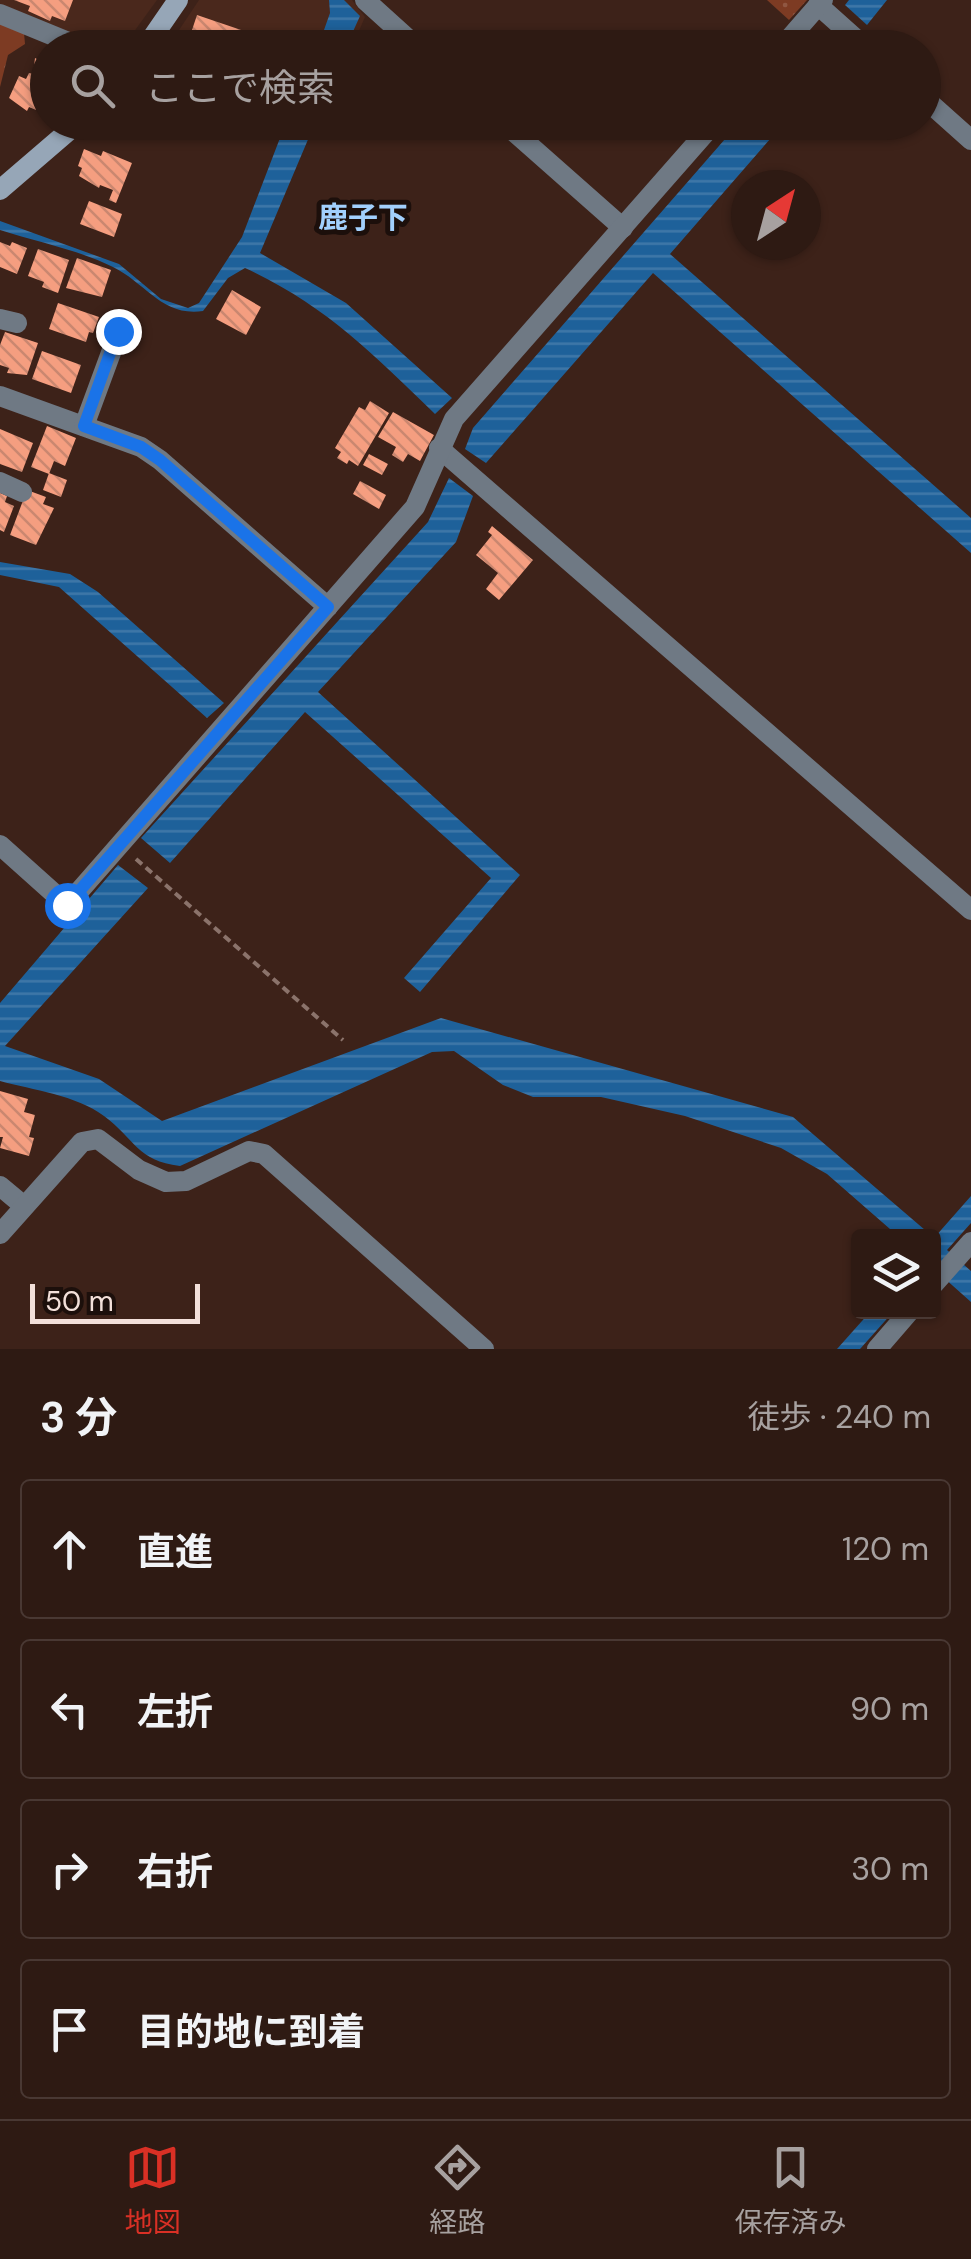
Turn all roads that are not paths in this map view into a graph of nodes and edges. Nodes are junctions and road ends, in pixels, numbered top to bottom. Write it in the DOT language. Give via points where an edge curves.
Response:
graph roads {
  1 [pos="178,0"];
  2 [pos="365,0"];
  3 [pos="820,3"];
  4 [pos="0,14"];
  5 [pos="39,30"];
  6 [pos="157,30"];
  7 [pos="398,30"];
  8 [pos="797,30"];
  9 [pos="848,30"];
  10 [pos="941,113"];
  11 [pos="58,140"];
  12 [pos="523,140"];
  13 [pos="700,140"];
  14 [pos="971,140"];
  15 [pos="0,190"];
  16 [pos="623,228"];
  17 [pos="118,331"];
  18 [pos="1,399"];
  19 [pos="84,426"];
  20 [pos="439,448"];
  21 [pos="0,482"];
  22 [pos="22,492"];
  23 [pos="328,607"];
  24 [pos="0,846"];
  25 [pos="971,910"];
  26 [pos="0,1186"];
  27 [pos="24,1206"];
  28 [pos="0,1234"];
  29 [pos="966,1248"];
  30 [pos="941,1275"];
  31 [pos="903,1319"];
  32 [pos="484,1349"];
  33 [pos="876,1349"];
  1 -- 6 [label="main road"];
  2 -- 7 [label="street"];
  3 -- 8 [label="street"];
  3 -- 9 [label="street"];
  4 -- 5 [label="street"];
  10 -- 14 [label="street"];
  11 -- 15 [label="main road"];
  12 -- 16 [label="street"];
  13 -- 16 [label="street"];
  16 -- 20 [label="street" via="454,419"];
  17 -- 19 [label="street"];
  18 -- 19 [label="street"];
  19 -- 23 [label="street" via="160,460"];
  20 -- 23 [label="street" via="415,507"];
  20 -- 25 [label="street"];
  21 -- 22 [label="street"];
  23 -- 24 [label="street" via="67,905"];
  26 -- 27 [label="street"];
  27 -- 28 [label="street"];
  27 -- 32 [label="street" via="82,1142 98,1139 166,1182 186,1181 249,1152 264,1154"];
  29 -- 30 [label="street"];
  31 -- 33 [label="street"];
}
